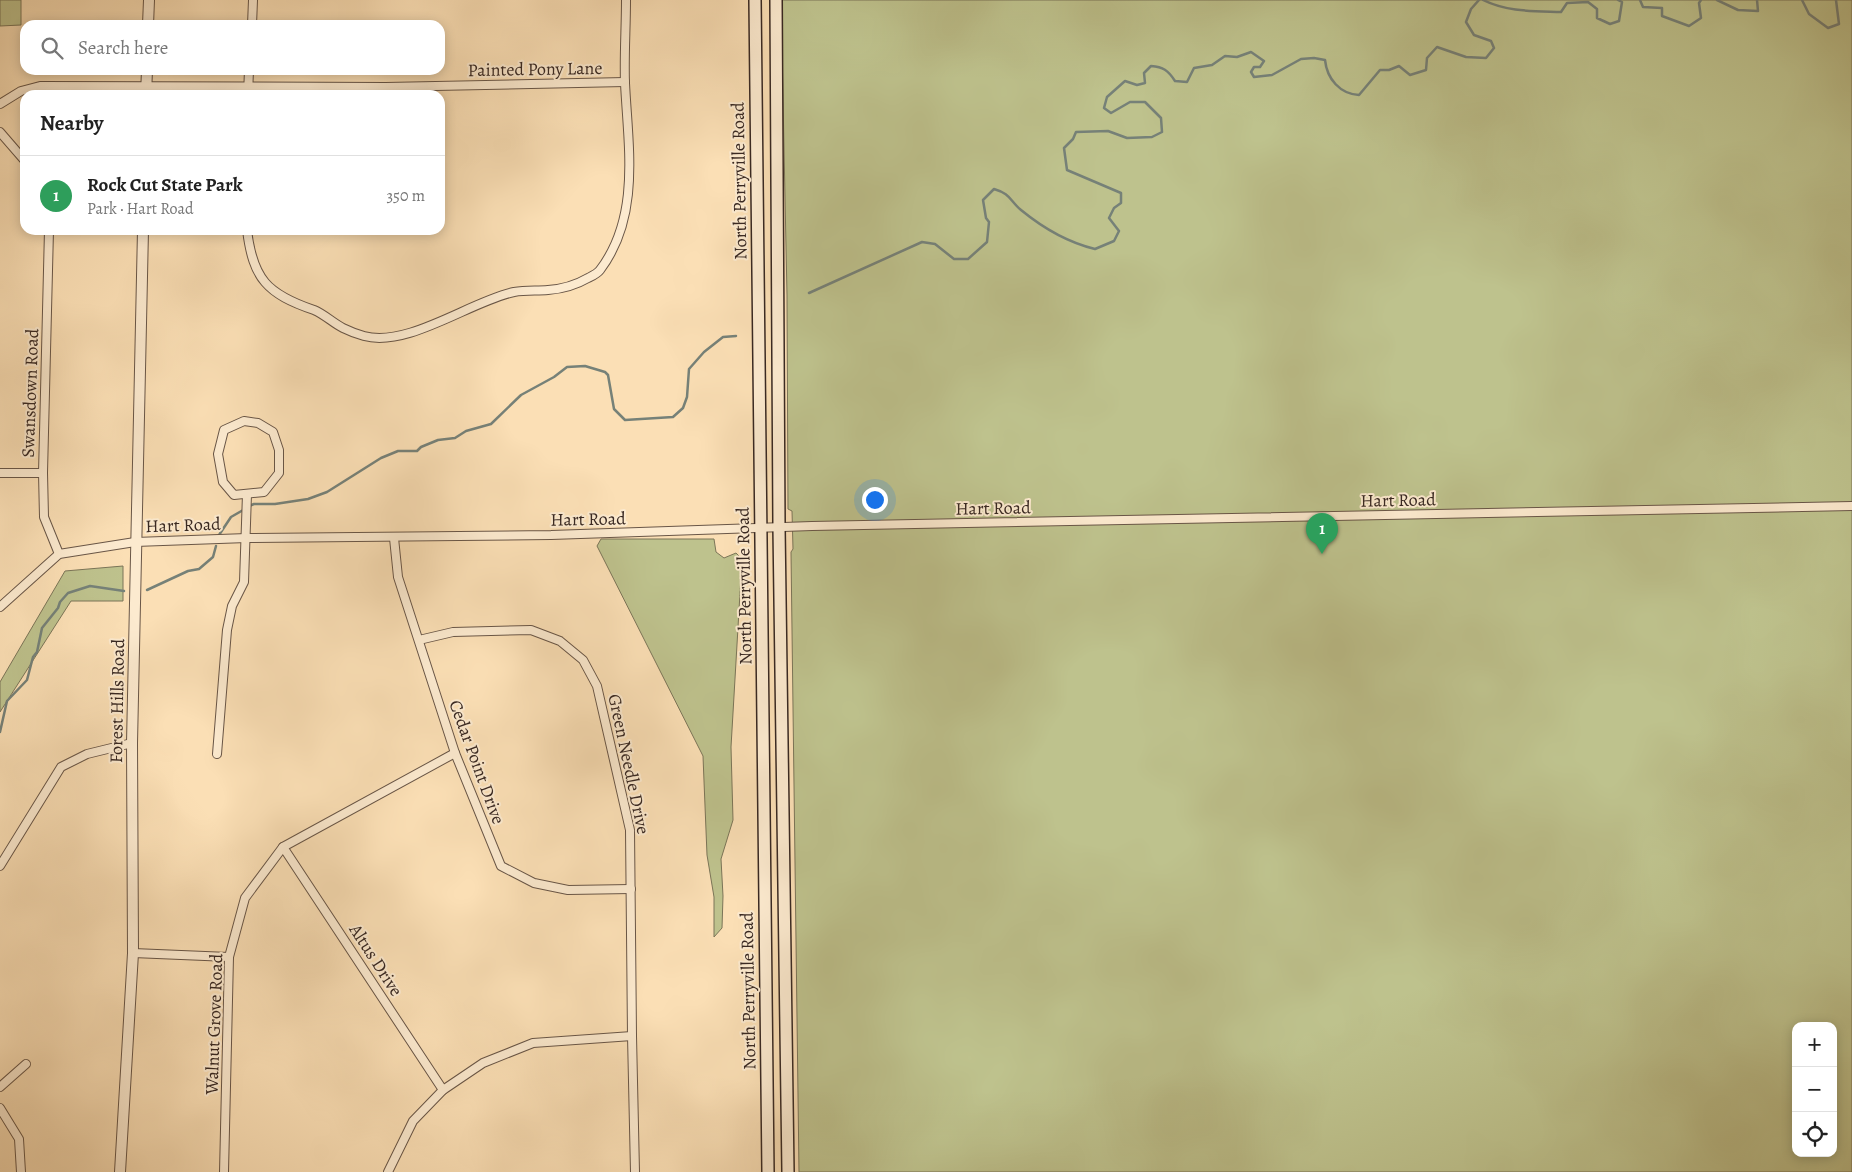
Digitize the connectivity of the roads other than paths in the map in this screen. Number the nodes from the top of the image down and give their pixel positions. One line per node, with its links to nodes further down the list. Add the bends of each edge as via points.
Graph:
1 (149, 0): 6 (street)
2 (253, 0): 7 (street)
3 (626, 0): 10 (street)
4 (755, 0): 30 (main road, North Perryville Road)
5 (776, 0): 29 (main road, North Perryville Road)
6 (148, 20)
7 (252, 20)
8 (147, 75): 14 (street)
9 (249, 75): 15 (street)
10 (625, 82): 11 (street, Painted Pony Lane); 24 (street, via 629,188 624,222 615,246 599,272 576,284 550,290 514,292 424,329 381,338 365,336 344,329 272,290 259,275 250,255)
11 (386, 86): 16 (street, Painted Pony Lane); 17 (street)
12 (25, 90): 13 (street, Painted Pony Lane, via 40,86)
13 (126, 90)
14 (147, 90)
15 (248, 90)
16 (276, 90)
17 (386, 90)
18 (20, 92): 19 (street, Painted Pony Lane)
19 (0, 104)
20 (0, 132): 21 (street)
21 (20, 156)
22 (49, 235): 26 (street, Swansdown Road)
23 (143, 235): 33 (street, Forest Hills Road)
24 (248, 235)
25 (0, 473): 26 (street)
26 (43, 473): 34 (street, Swansdown Road, via 44,517)
27 (247, 494): 27 (street, via 234,494 223,482 218,454 224,430 244,421 258,423 273,432 279,450 279,473 264,492); 31 (street)
28 (1852, 506): 29 (street, Hart Road)
29 (779, 527): 30 (street, Hart Road); 56 (main road, North Perryville Road)
30 (761, 528): 32 (street, Hart Road); 55 (main road, North Perryville Road)
31 (247, 538): 32 (street, Hart Road); 33 (street, Hart Road); 38 (street, via 244,582 232,606 227,630)
32 (394, 538): 36 (street, Cedar Point Drive, via 398,577)
33 (135, 542): 34 (street, Hart Road); 37 (street, Forest Hills Road)
34 (59, 554): 35 (street)
35 (0, 607)
36 (419, 640): 39 (street, Cedar Point Drive); 42 (street, Green Needle Drive, via 453,632 531,630 560,641 584,660 597,686 630,830)
37 (132, 744): 41 (street, via 87,754 61,767); 43 (street, Forest Hills Road)
38 (217, 754)
39 (455, 754): 40 (street, Walnut Grove Road); 42 (street, Cedar Point Drive, via 501,866 534,883 568,890)
40 (283, 847): 44 (street, Walnut Grove Road, via 245,898); 48 (street, Altus Drive)
41 (0, 866)
42 (631, 889): 45 (street, Green Needle Drive)
43 (133, 953): 44 (street); 51 (street, Forest Hills Road)
44 (229, 957): 52 (street, Walnut Grove Road)
45 (632, 1036): 48 (street, via 533,1043 483,1063); 54 (street, Green Needle Drive)
46 (26, 1064): 47 (street)
47 (0, 1087)
48 (443, 1090): 53 (street, via 413,1121)
49 (0, 1108): 50 (street, via 19,1139)
50 (21, 1172)
51 (120, 1172)
52 (224, 1172)
53 (388, 1172)
54 (635, 1172)
55 (768, 1172)
56 (788, 1172)

